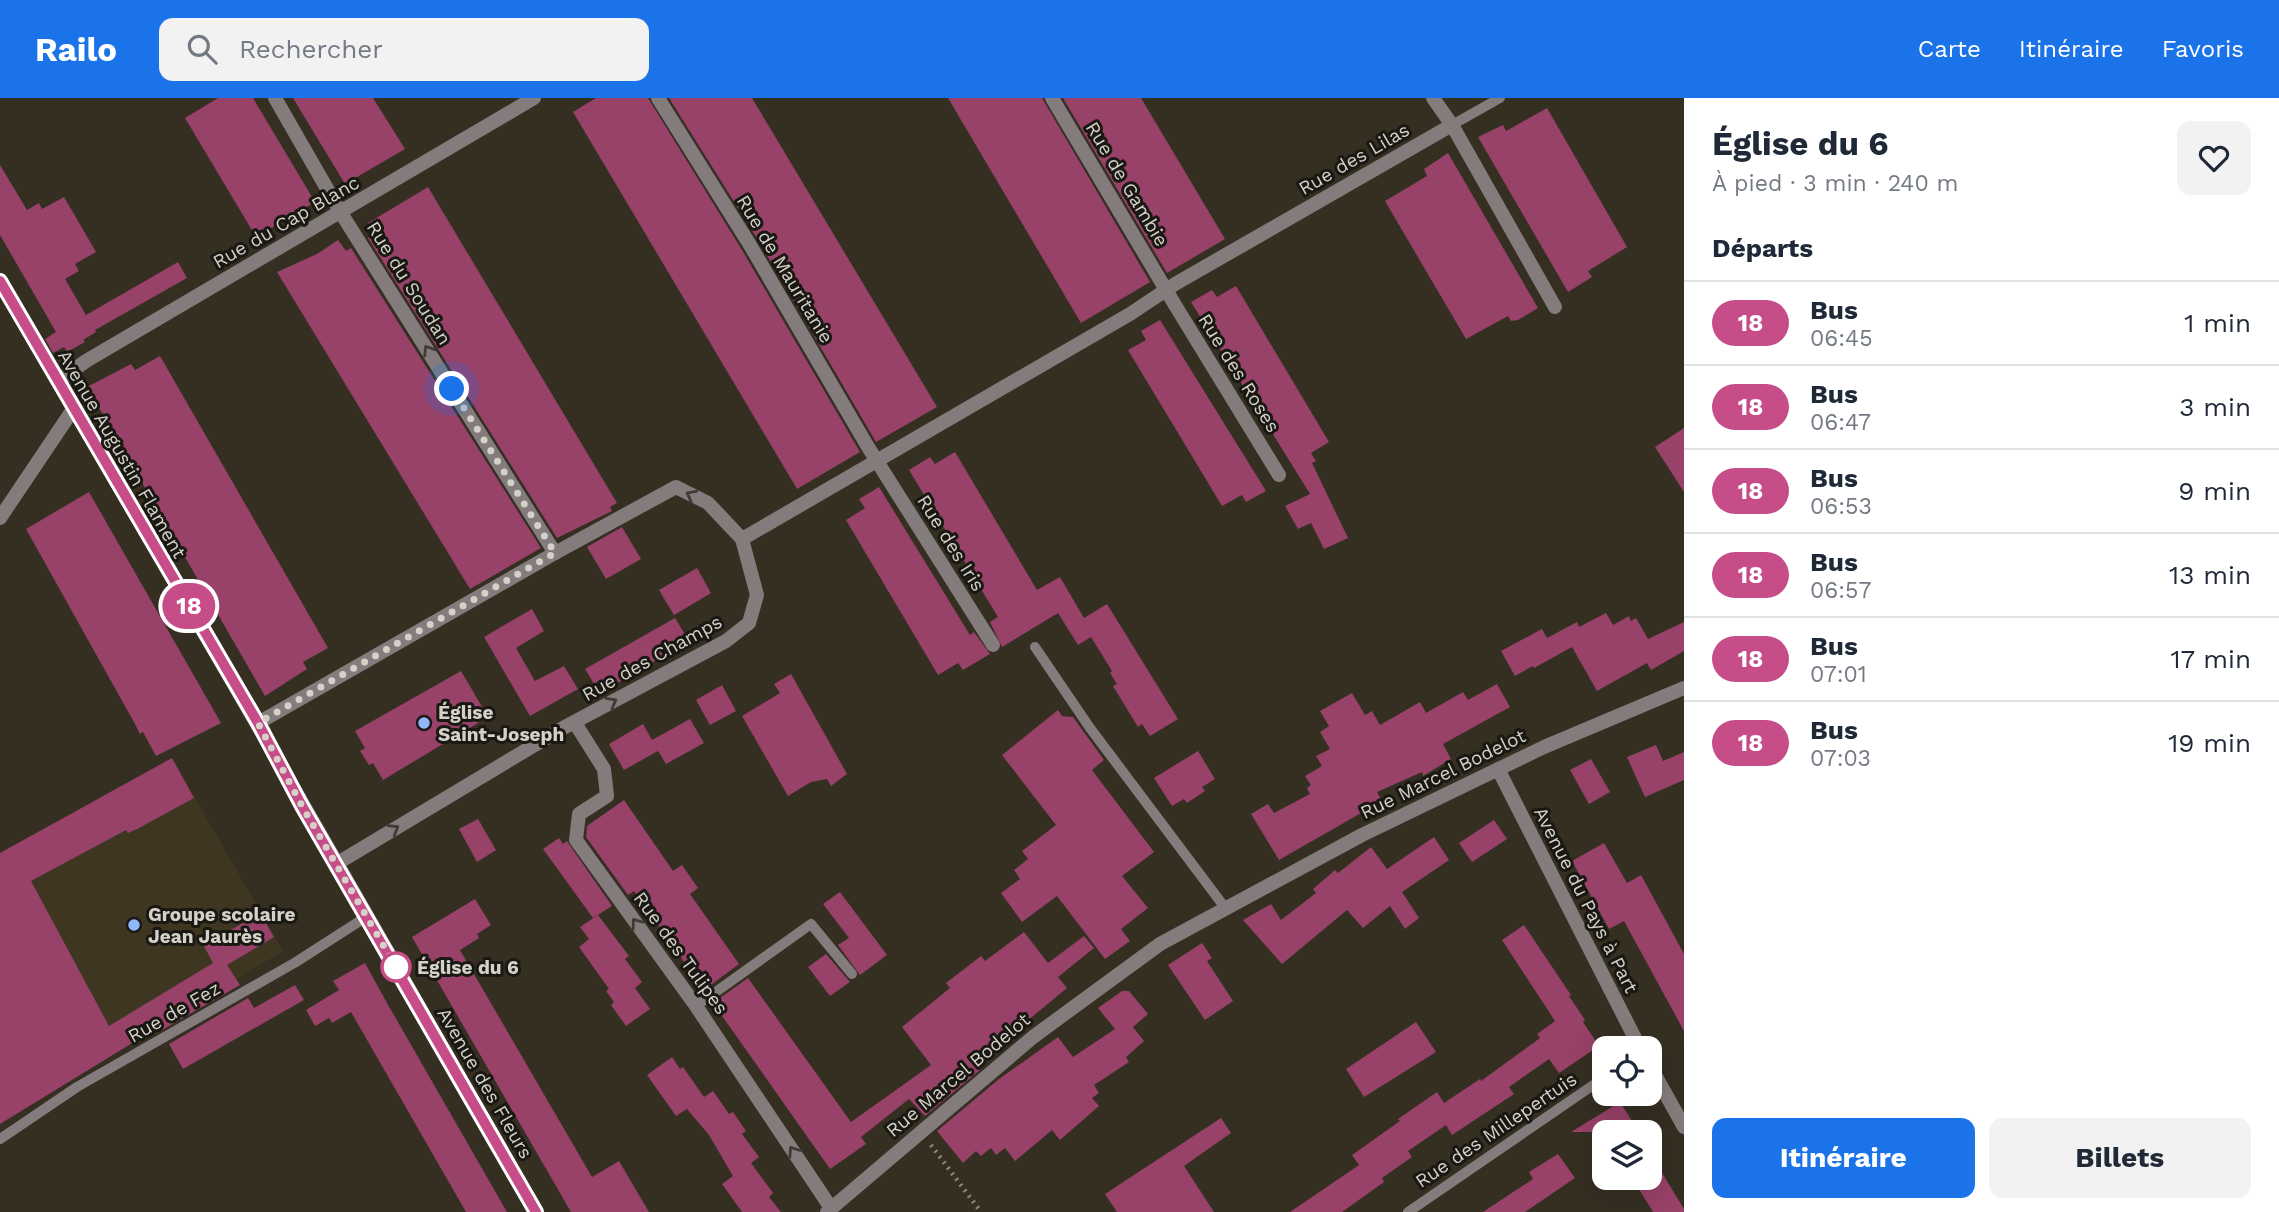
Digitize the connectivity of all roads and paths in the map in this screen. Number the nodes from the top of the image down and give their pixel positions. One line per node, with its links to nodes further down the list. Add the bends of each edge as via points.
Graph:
1 (275, 98): 8 (street, Rue du Soudan)
2 (534, 98): 8 (street, Rue du Cap Blanc)
3 (658, 98): 14 (street, Rue de Mauritanie)
4 (1052, 98): 10 (street, Rue de Gambie)
5 (1433, 98): 7 (street)
6 (1500, 98): 7 (lane)
7 (1452, 125): 10 (street, Rue des Lilas); 11 (street)
8 (341, 212): 12 (street, Rue du Cap Blanc); 18 (street, Rue du Soudan, one-way to 8)
9 (0, 281): 12 (street, Avenue Augustin Flament)
10 (1167, 291): 14 (street, Rue des Lilas); 15 (street, Rue des Roses)
11 (1556, 307)
12 (58, 381): 13 (street, Avenue Augustin Flament)
13 (74, 408): 16 (street); 22 (street, Avenue Augustin Flament)
14 (877, 462): 17 (street, Rue des Lilas); 19 (street, Rue des Iris)
15 (1279, 475)
16 (0, 518)
17 (742, 539): 18 (street, Rue des Champs, one-way to 18, via 708,503 676,487); 23 (street, Rue des Champs, one-way to 17, via 726,641 749,623 757,595)
18 (555, 553): 22 (street, Rue des Champs)
19 (993, 645)
20 (1035, 648): 26 (lane)
21 (1684, 688): 24 (street, Rue Marcel Bodelot)
22 (258, 723): 25 (street, Avenue Augustin Flament)
23 (575, 723): 25 (street, Rue des Champs, one-way to 23); 29 (street, Rue des Tulipes, one-way to 23, via 576,840 579,814 607,796 604,769)
24 (1498, 769): 26 (street, Rue Marcel Bodelot, via 1362,835); 30 (street, Avenue du Pays à Part)
25 (336, 864): 27 (street, Avenue des Fleurs)
26 (1226, 909): 34 (street, Rue Marcel Bodelot, via 1129,966)
27 (366, 917): 35 (lane, Rue de Fez, via 77,1087); 37 (street, Avenue des Fleurs)
28 (852, 974): 29 (lane, via 811,924)
29 (696, 1006): 36 (street, Rue des Tulipes, one-way to 29)
30 (1634, 1036)
31 (1592, 1086): 39 (lane, Rue des Millepertuis)
32 (1662, 1088): 33 (street)
33 (1684, 1127)
34 (919, 1131): 36 (street, Rue Marcel Bodelot); 38 (path)
35 (0, 1139)
36 (829, 1210)
37 (536, 1212)
38 (981, 1212)
39 (1408, 1212)

